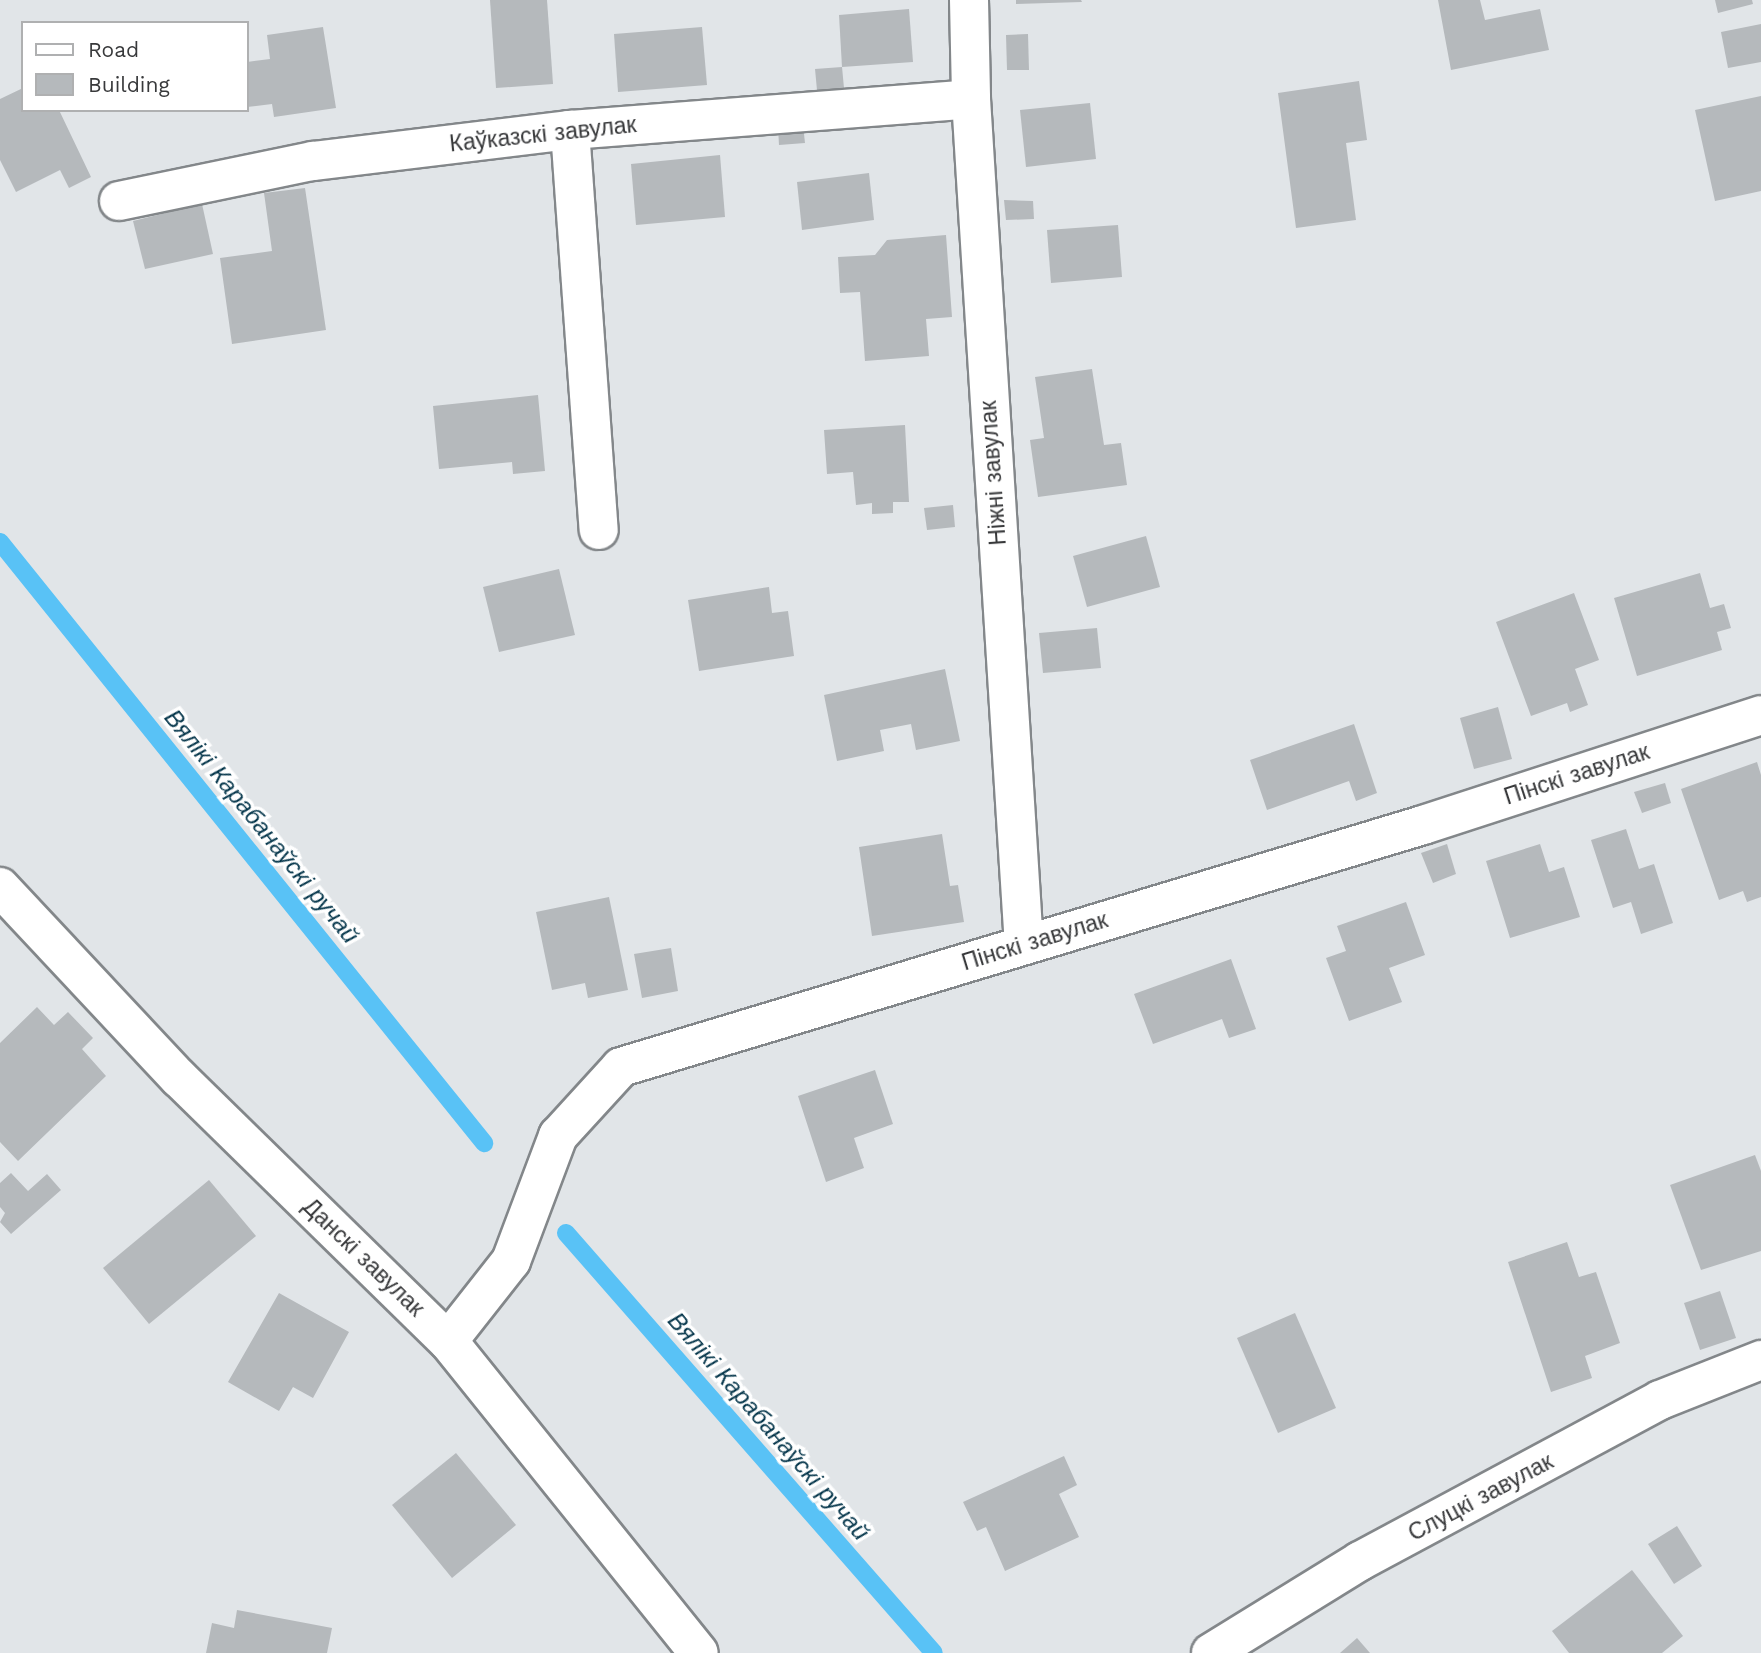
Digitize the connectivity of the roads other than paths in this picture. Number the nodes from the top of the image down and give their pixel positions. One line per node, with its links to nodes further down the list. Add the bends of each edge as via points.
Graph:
1 (970, 0): 2 (street, Ніжні завулак)
2 (971, 99): 3 (street, Каўказскі завулак); 8 (street, Ніжні завулак)
3 (569, 130): 4 (street, Каўказскі завулак, via 313,161); 5 (street)
4 (119, 201)
5 (599, 530)
6 (1761, 715): 8 (street, Пінскі завулак, via 1423,825)
7 (0, 887): 9 (street, Данскі завулак, via 179,1078)
8 (1024, 945): 9 (street, Пінскі завулак, via 621,1067 558,1136 510,1261)
9 (448, 1341): 11 (street, Данскі завулак)
10 (1761, 1360): 12 (street, Слуцкі завулак, via 1660,1400 1360,1561)
11 (699, 1653)
12 (1211, 1653)

